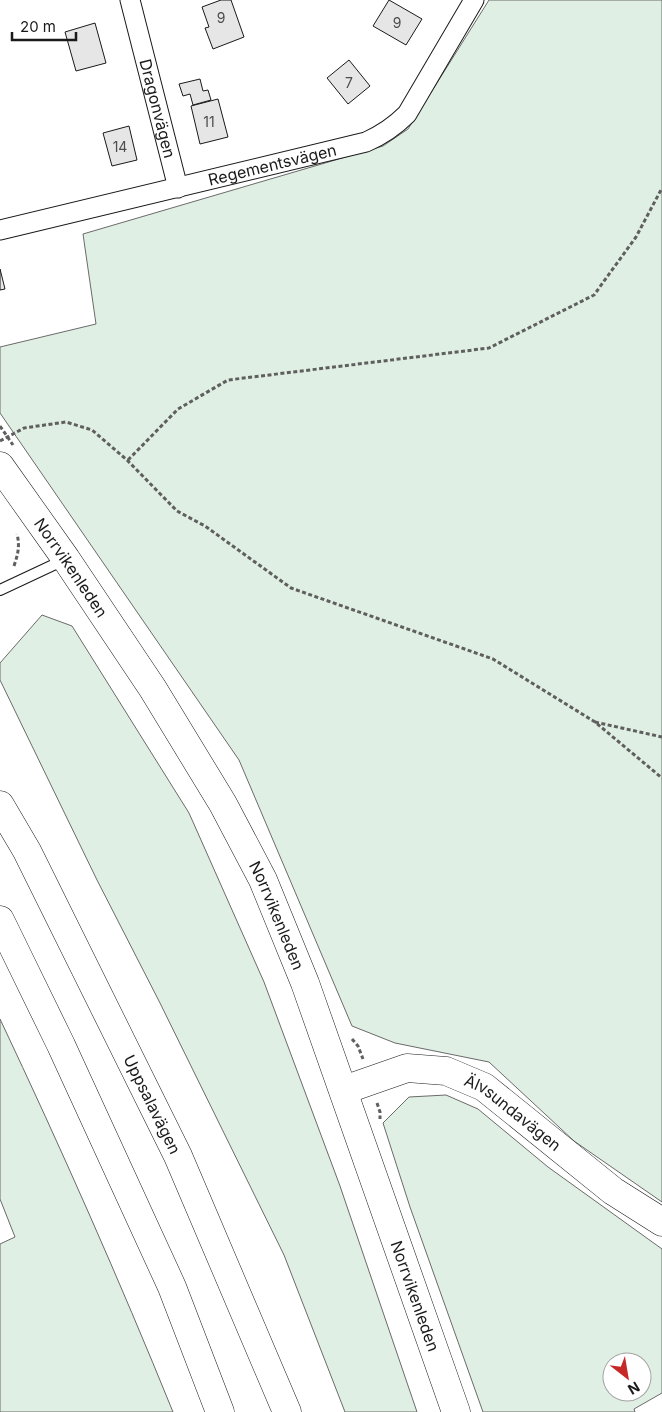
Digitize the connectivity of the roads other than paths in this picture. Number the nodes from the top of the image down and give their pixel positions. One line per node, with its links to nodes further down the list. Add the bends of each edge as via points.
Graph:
1 (130, 0): 3 (street, Dragonvägen)
2 (474, 0): 3 (street, Regementsvägen, via 418,98 393,128 366,142)
3 (178, 188): 4 (street, Regementsvägen)
4 (0, 230)
5 (0, 466): 6 (main road, Norrvikenleden)
6 (66, 559): 7 (lane); 10 (main road, Norrvikenleden, via 158,697 223,804 263,880)
7 (0, 590)
8 (0, 805): 13 (main road, Uppsalavägen, via 178,1156)
9 (0, 920): 12 (main road, via 172,1286)
10 (344, 1090): 11 (main road, Älvsundavägen, via 407,1068 446,1071 484,1087 613,1191); 14 (main road, Norrvikenleden)
11 (662, 1222)
12 (220, 1412)
13 (287, 1412)
14 (456, 1412)

